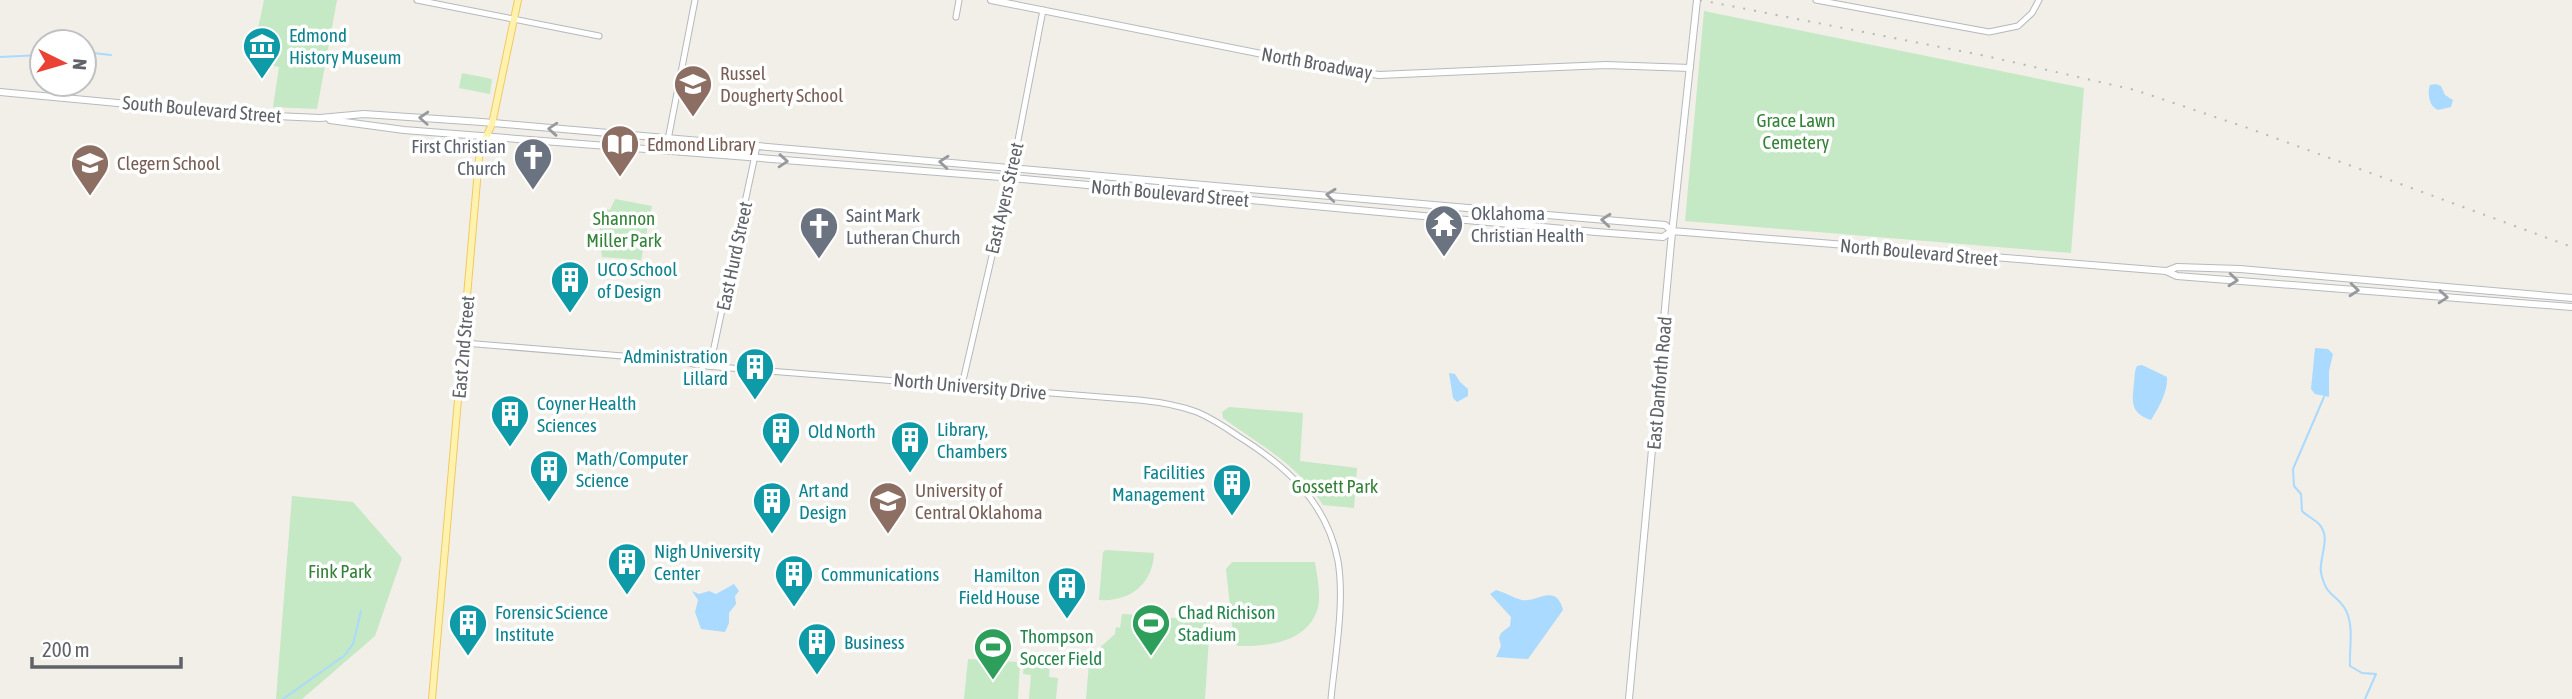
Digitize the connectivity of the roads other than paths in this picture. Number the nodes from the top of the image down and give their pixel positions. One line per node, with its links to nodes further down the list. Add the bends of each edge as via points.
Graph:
1 (417, 0): 11 (street)
2 (518, 0): 11 (main road, East 2nd Street)
3 (695, 0): 19 (street)
4 (959, 0): 10 (street)
5 (991, 0): 9 (main road, North Broadway)
6 (1697, 0): 13 (main road, East Danforth Road)
7 (1816, 0): 8 (street, via 1989,32 2018,26)
8 (2039, 0)
9 (1044, 10): 13 (main road, North Broadway, via 1379,75 1606,65); 24 (street, East Ayers Street)
10 (956, 17)
11 (514, 19): 12 (street); 16 (main road, East 2nd Street)
12 (599, 36)
13 (1690, 68): 30 (main road, East Danforth Road)
14 (0, 92): 15 (main road, South Boulevard Street)
15 (320, 118): 16 (main road, South Boulevard Street, one-way to 15, via 364,114); 18 (main road, South Boulevard Street)
16 (492, 124): 17 (main road, South Boulevard Street, one-way to 16); 18 (main road, East 2nd Street)
17 (580, 131): 19 (main road, South Boulevard Street); 20 (street)
18 (486, 136): 20 (main road, South Boulevard Street); 36 (main road, East 2nd Street, via 478,171)
19 (668, 138): 21 (main road, North Boulevard Street); 22 (street)
20 (577, 143): 22 (main road, South Boulevard Street)
21 (757, 146): 23 (street, East Hurd Street); 24 (main road, North Boulevard Street, one-way to 21)
22 (666, 150): 23 (main road, North Boulevard Street)
23 (754, 158): 25 (main road, North Boulevard Street, one-way to 25); 37 (street, East Hurd Street)
24 (1012, 168): 25 (street, East Ayers Street); 26 (main road, North Boulevard Street, one-way to 24)
25 (1010, 179): 28 (main road, North Boulevard Street); 38 (street, East Ayers Street)
26 (1373, 200): 27 (main road, North Boulevard Street); 28 (main road)
27 (1507, 211): 29 (main road); 30 (main road, North Boulevard Street, one-way to 27, via 1665,225)
28 (1379, 212): 29 (main road, North Boulevard Street)
29 (1514, 224): 30 (main road, North Boulevard Street, via 1663,237)
30 (1672, 231): 31 (main road, North Boulevard Street); 41 (main road, East Danforth Road)
31 (2166, 271): 32 (main road, North Boulevard Street, via 2177,267 2240,269); 33 (main road, North Boulevard Street, one-way to 33, via 2177,276)
32 (2372, 280): 33 (main road); 34 (main road, North Boulevard Street)
33 (2375, 292): 35 (main road, North Boulevard Street, one-way to 35)
34 (2572, 298)
35 (2572, 307)
36 (464, 343): 37 (street, North University Drive); 39 (main road, East 2nd Street)
37 (710, 366): 38 (street, North University Drive)
38 (962, 385): 40 (street, North University Drive, via 1177,405 1214,421 1294,476 1322,515 1338,560)
39 (432, 699)
40 (1331, 699)
41 (1629, 699)

